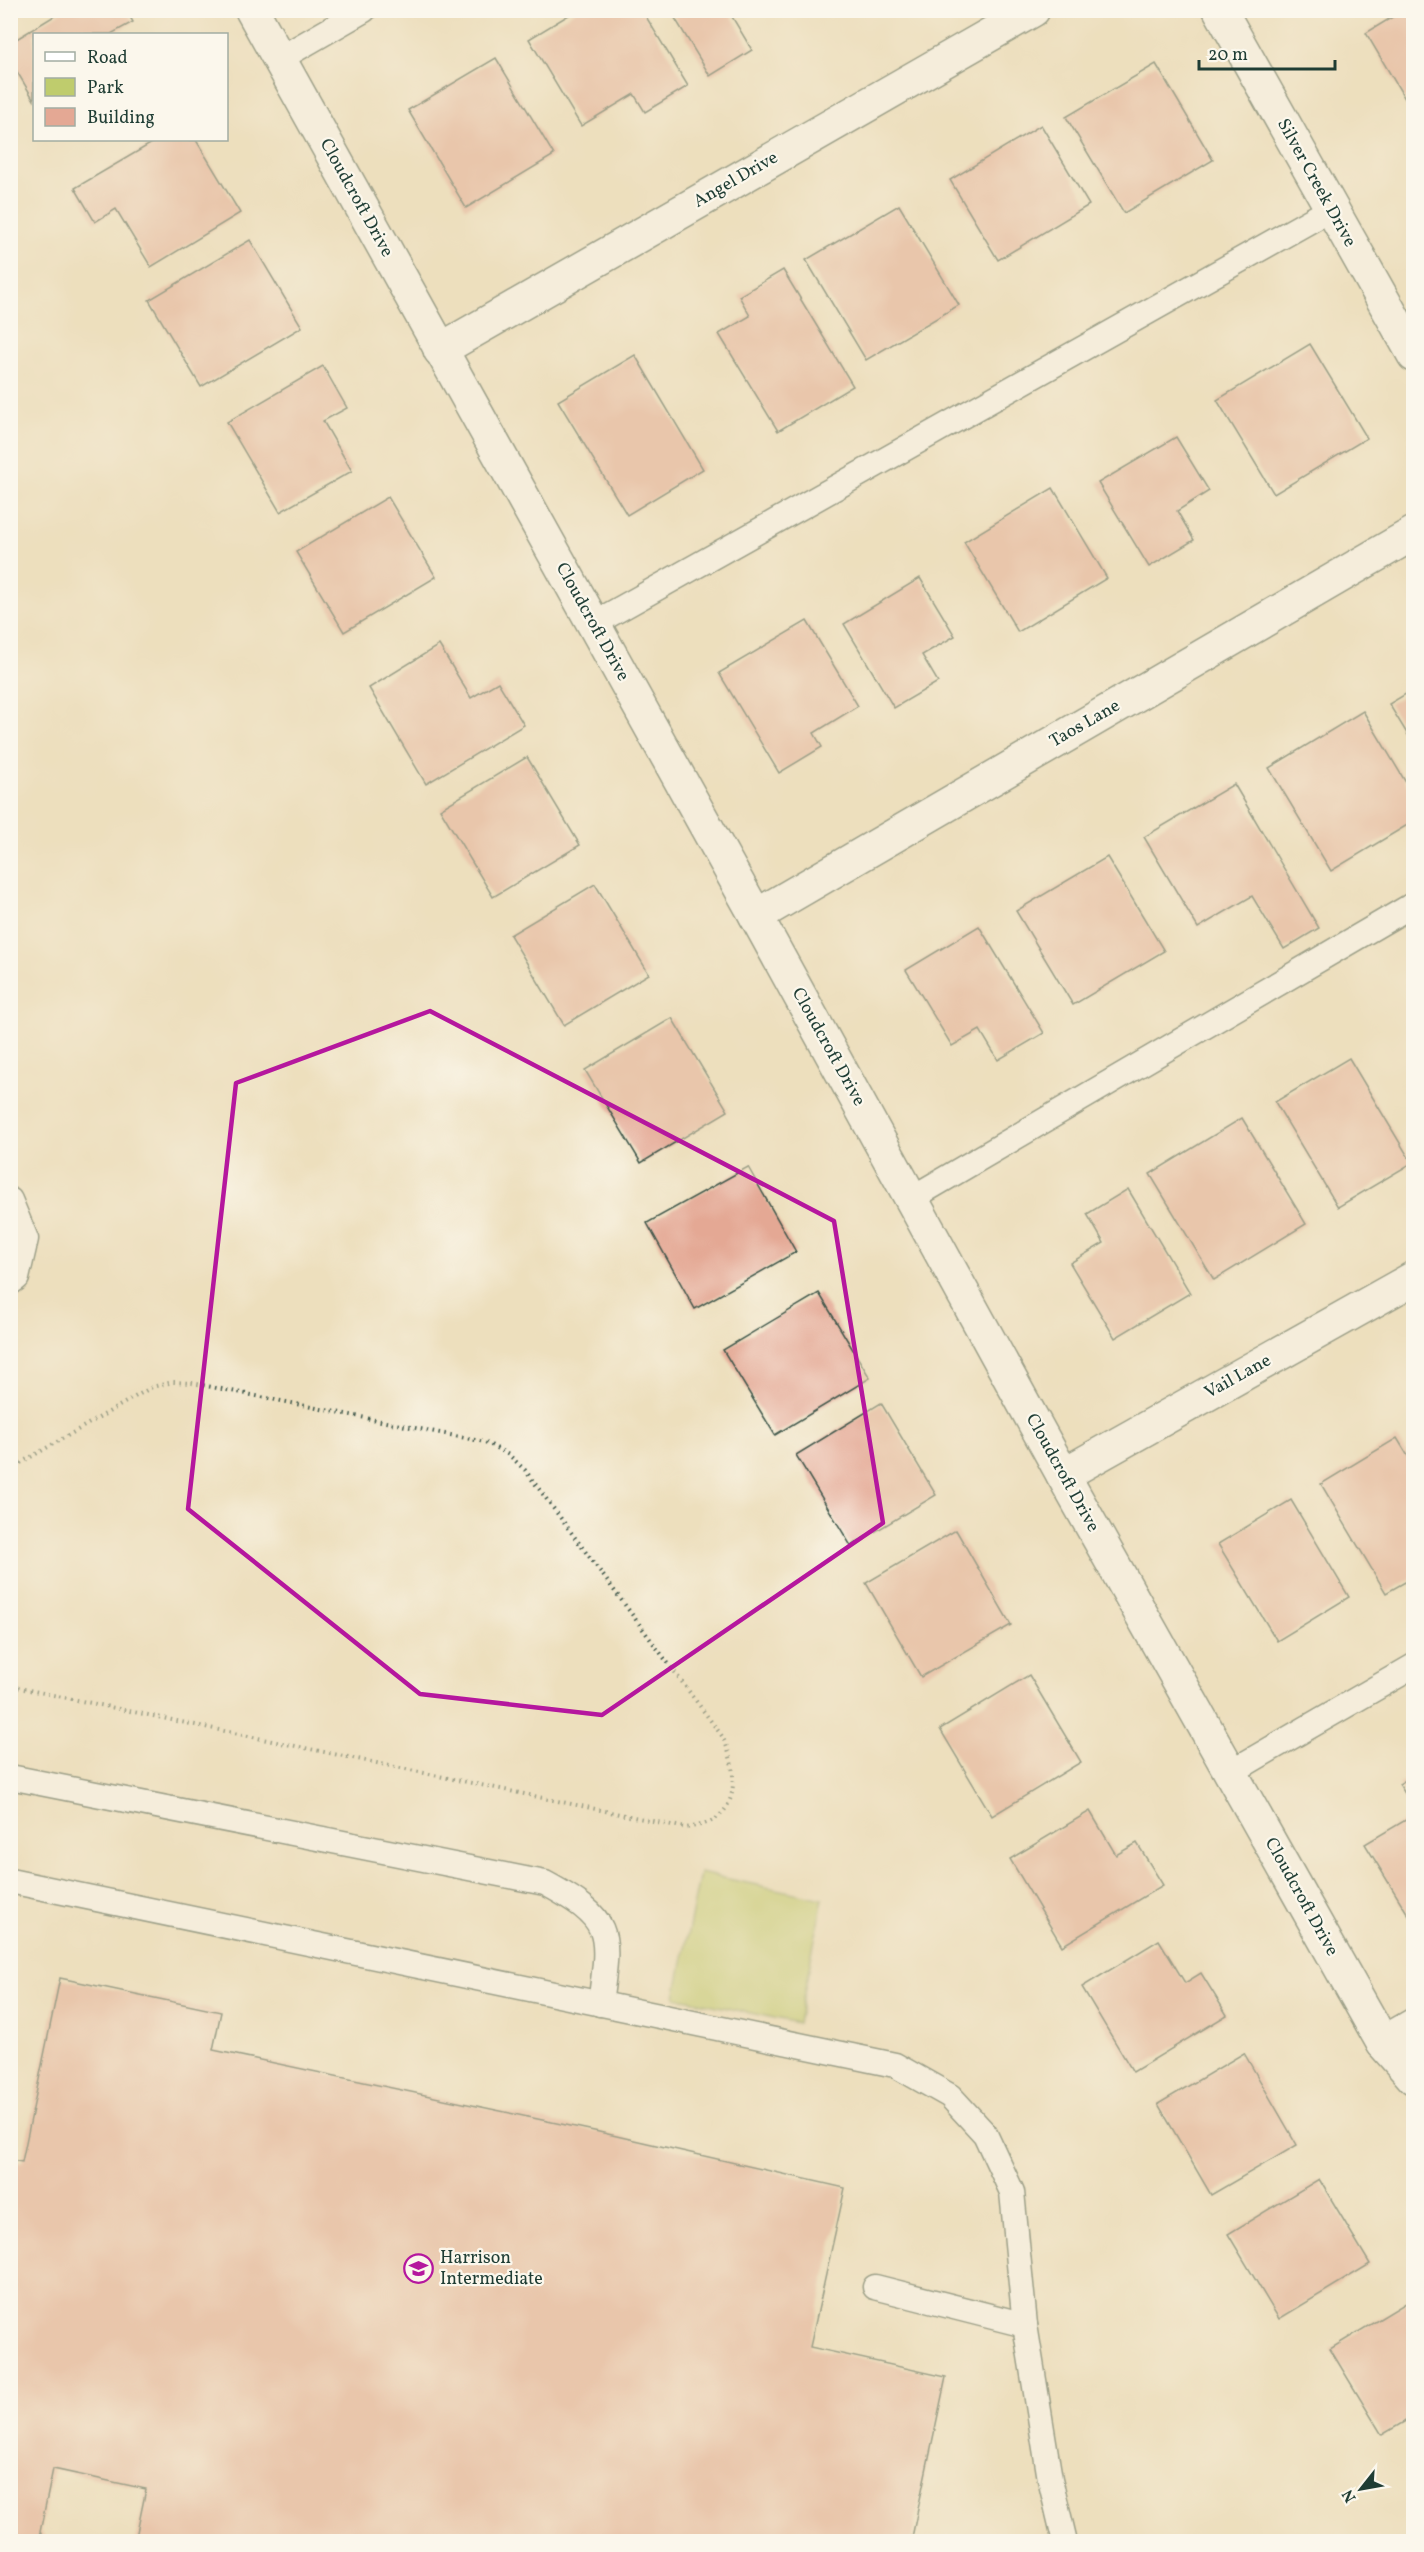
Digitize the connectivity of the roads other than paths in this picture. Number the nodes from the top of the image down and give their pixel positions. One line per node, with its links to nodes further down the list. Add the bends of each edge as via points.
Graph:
1 (252, 10): 5 (street, Cloudcroft Drive)
2 (364, 10): 5 (lane)
3 (1033, 10): 7 (street, Angel Drive)
4 (1220, 10): 6 (street, Silver Creek Drive)
5 (279, 59): 7 (street, Cloudcroft Drive)
6 (1331, 209): 8 (street, Silver Creek Drive); 10 (lane)
7 (440, 350): 10 (street, Cloudcroft Drive)
8 (1413, 355)
9 (1413, 533): 12 (street, Taos Lane)
10 (593, 624): 12 (street, Cloudcroft Drive)
11 (1413, 904): 13 (lane)
12 (756, 916): 13 (street, Cloudcroft Drive)
13 (912, 1198): 17 (street, Cloudcroft Drive)
14 (10, 1200): 16 (lane, via 26,1239 17,1278)
15 (1413, 1278): 17 (street, Vail Lane)
16 (10, 1283)
17 (1063, 1475): 19 (street, Cloudcroft Drive)
18 (1413, 1666): 19 (lane)
19 (1231, 1772): 24 (street, Cloudcroft Drive)
20 (10, 1777): 22 (lane, via 545,1883 578,1901 602,1925 607,1953)
21 (10, 1881): 22 (lane)
22 (600, 2004): 27 (lane, via 895,2065 950,2096 985,2134 1012,2192)
23 (1413, 2025): 24 (street)
24 (1383, 2043): 25 (street, Cloudcroft Drive)
25 (1413, 2078)
26 (875, 2287): 27 (lane)
27 (1025, 2325): 28 (lane, via 1050,2479)
28 (1065, 2541)

